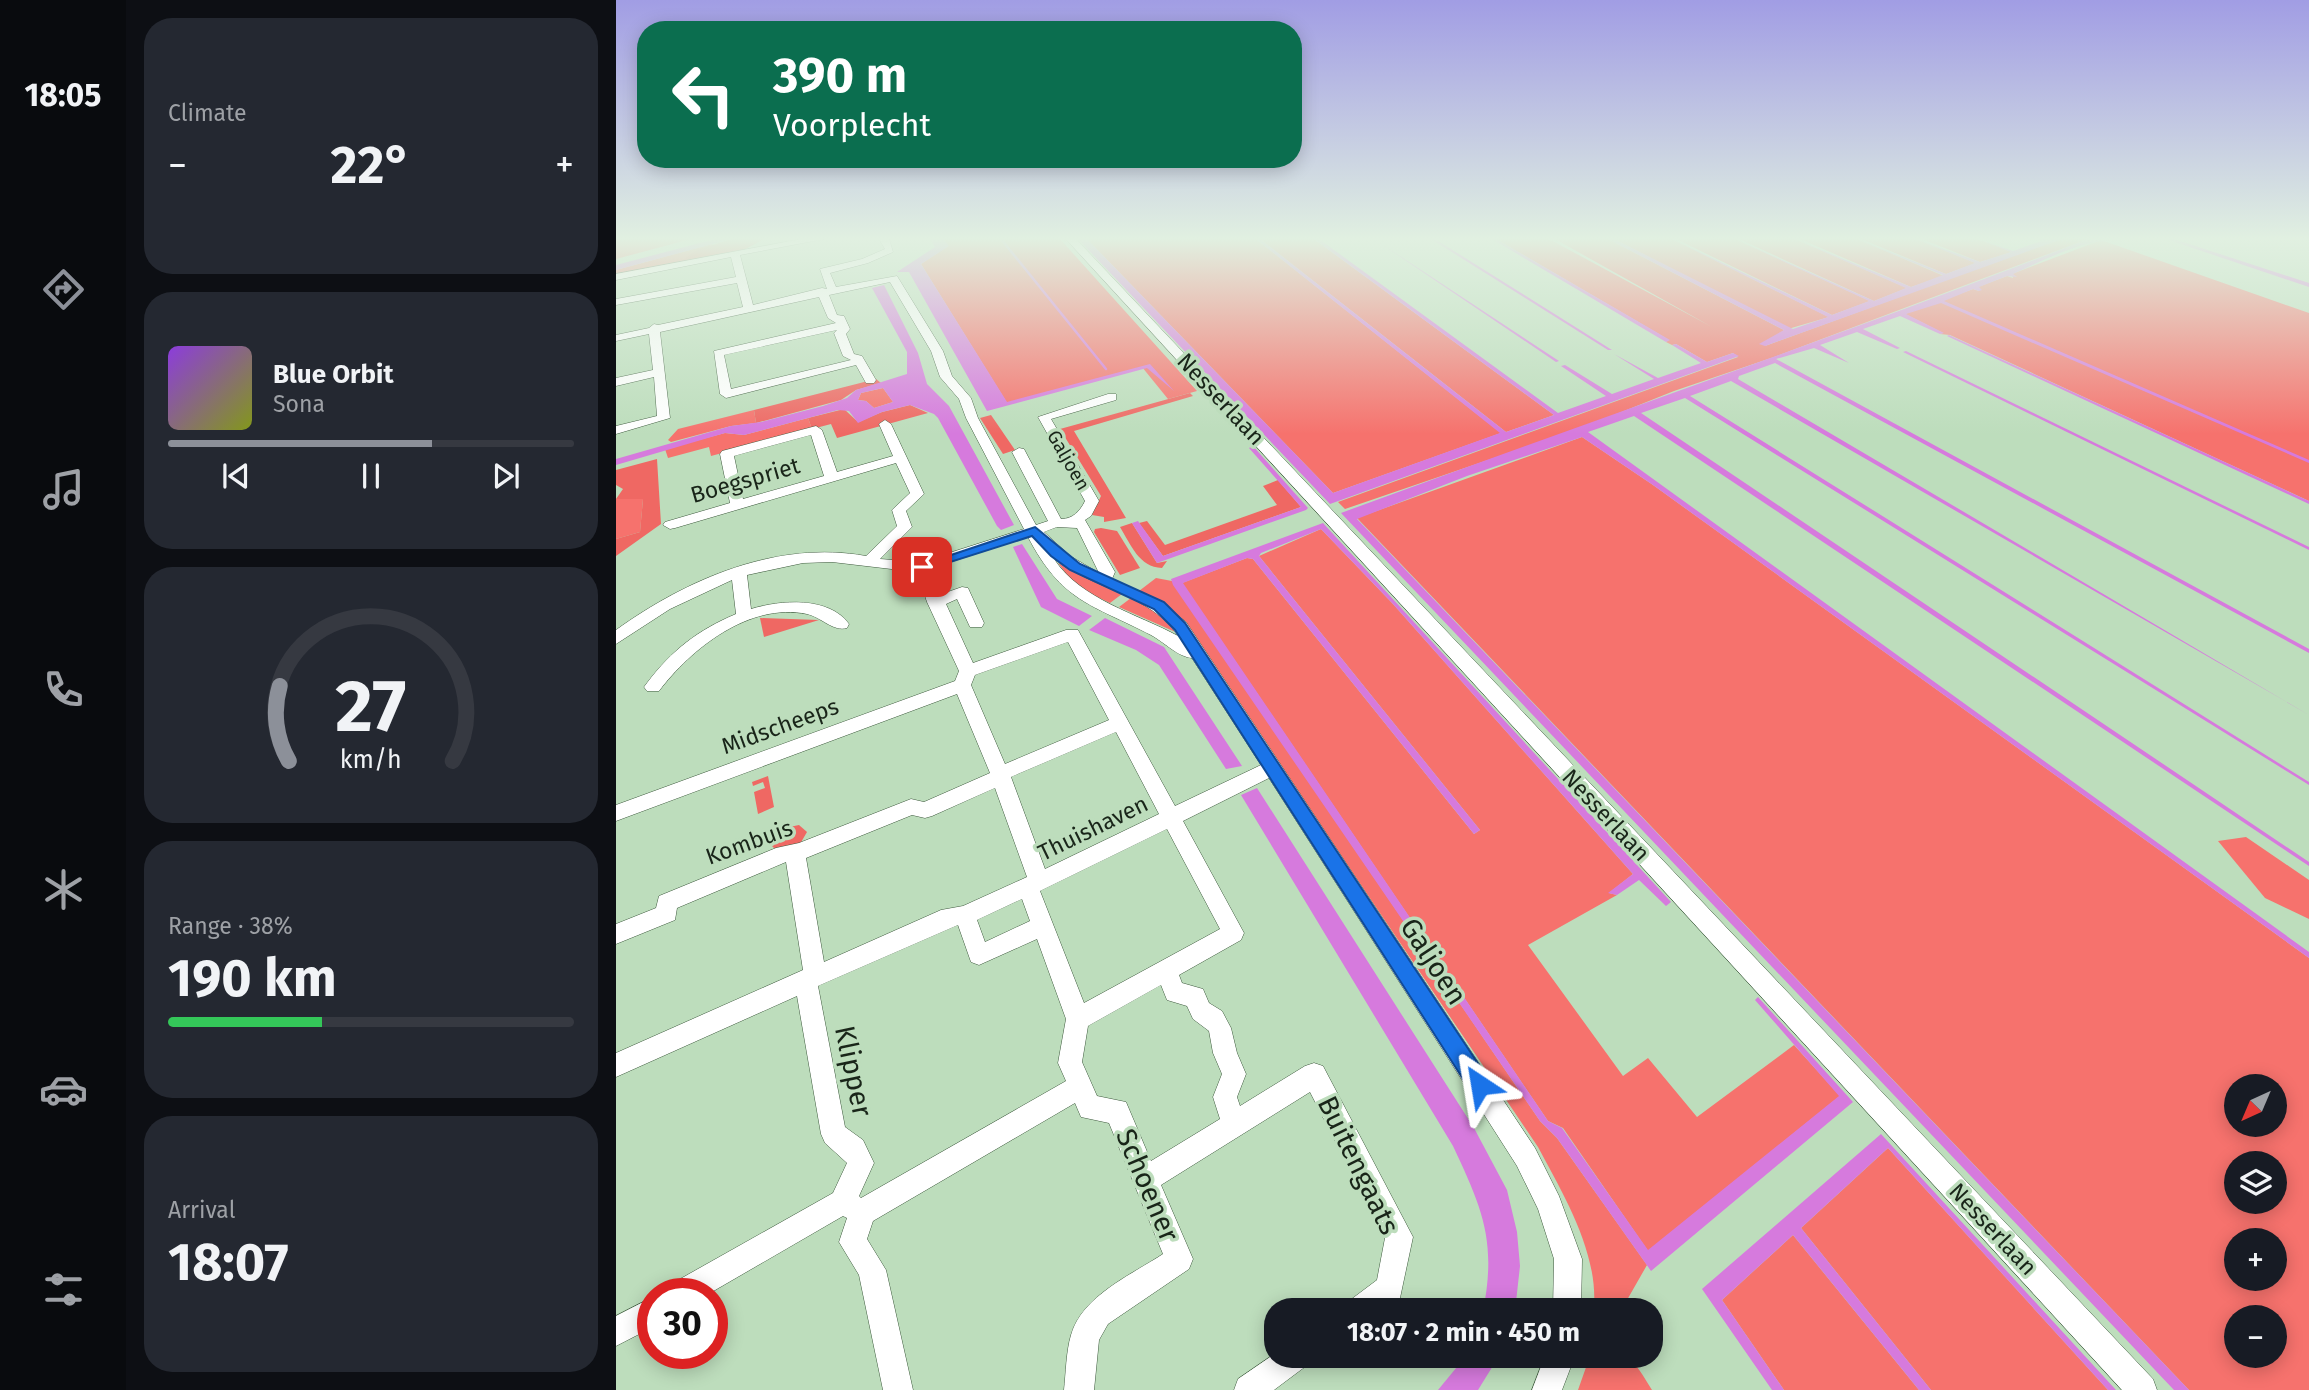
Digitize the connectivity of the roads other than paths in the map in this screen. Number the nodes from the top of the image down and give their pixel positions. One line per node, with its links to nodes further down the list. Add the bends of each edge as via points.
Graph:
1 (747, 304): 6 (street)
2 (763, 304): 6 (street)
3 (830, 304): 7 (street, via 833,318 840,318)
4 (908, 304): 24 (street, Galjoen, via 925,334 937,380 972,418)
5 (1131, 304): 66 (street, Nesserlaan)
6 (748, 307): 8 (street)
7 (843, 325): 10 (street, via 840,332 849,356); 10 (street, via 718,353 726,394)
8 (654, 327): 9 (street); 11 (street)
9 (616, 338)
10 (860, 361): 12 (street)
11 (659, 372): 13 (street); 16 (street, via 664,418)
12 (870, 380)
13 (616, 382)
14 (1112, 397): 21 (street, Galjoen, via 1044,417 1093,501 1086,513)
15 (885, 424): 18 (street)
16 (616, 430)
17 (1019, 452): 22 (street, Galjoen)
18 (900, 458): 19 (street, Boegspriet); 25 (street, via 917,494 899,510 905,527)
19 (832, 478): 20 (street, Boegspriet); 20 (street, Boegspriet, via 816,430 727,454)
20 (737, 505): 23 (street, Boegspriet)
21 (1072, 522): 22 (street, Galjoen); 28 (street, Galjoen, via 1082,524 1108,572)
22 (1056, 523): 24 (street, Galjoen)
23 (670, 526)
24 (1035, 531): 26 (street); 28 (street, Galjoen, via 1055,553); 34 (street, Galjoen, via 1063,582 1174,639)
25 (870, 561): 26 (street, via 900,569); 27 (street, via 807,556)
26 (922, 567): 29 (street)
27 (739, 572): 30 (street); 33 (street, via 682,595)
28 (1104, 581): 34 (street, Galjoen, via 1159,606 1180,626)
29 (936, 603): 32 (street, via 962,592); 35 (street)
30 (744, 617): 31 (street, via 811,608); 36 (street, via 684,650)
31 (841, 624)
32 (976, 624)
33 (616, 638)
34 (1202, 662): 38 (street, Galjoen)
35 (965, 678): 37 (street, Thuishaven, via 1072,635); 39 (street); 40 (street, Midscheeps)
36 (653, 687)
37 (1118, 724): 39 (street); 41 (street, Thuishaven)
38 (1262, 773): 41 (street, Thuishaven); 57 (street, Galjoen, via 1526,1157 1550,1205 1568,1259)
39 (1000, 775): 42 (street, Kombuis, via 925,810 911,807); 43 (street)
40 (616, 813)
41 (1168, 818): 43 (street, Thuishaven); 47 (street, via 1233,933)
42 (795, 853): 46 (street, Kombuis, via 666,903 667,913); 48 (street)
43 (1033, 884): 44 (street); 45 (street)
44 (965, 915): 45 (street, via 978,955); 48 (street, via 949,917)
45 (1041, 927): 49 (street)
46 (616, 934)
47 (1165, 969): 49 (street); 52 (street, via 1175,992 1195,997 1201,1011 1213,1016 1224,1035 1224,1052 1234,1074 1224,1097)
48 (810, 978): 50 (street); 54 (street, Klipper, via 834,1134 854,1149 861,1163)
49 (1079, 1019): 51 (street, Schoener, via 1070,1063)
50 (616, 1065)
51 (1081, 1086): 53 (street, Schoener, via 1090,1108 1117,1111); 54 (street)
52 (1234, 1125): 53 (street, Buitengaats); 56 (street, Buitengaats, via 1314,1075 1399,1237 1390,1288)
53 (1146, 1179): 63 (street, Schoener, via 1179,1259 1098,1314 1085,1336)
54 (852, 1207): 55 (street); 62 (street, Klipper, via 853,1242 872,1270)
55 (712, 1278)
56 (1377, 1298)
57 (1567, 1298)
58 (637, 1320): 59 (street)
59 (616, 1332)
60 (1279, 1368): 64 (street)
61 (1555, 1368): 65 (street)
62 (898, 1390)
63 (1079, 1390)
64 (1249, 1390)
65 (1547, 1390)
66 (2142, 1390)

